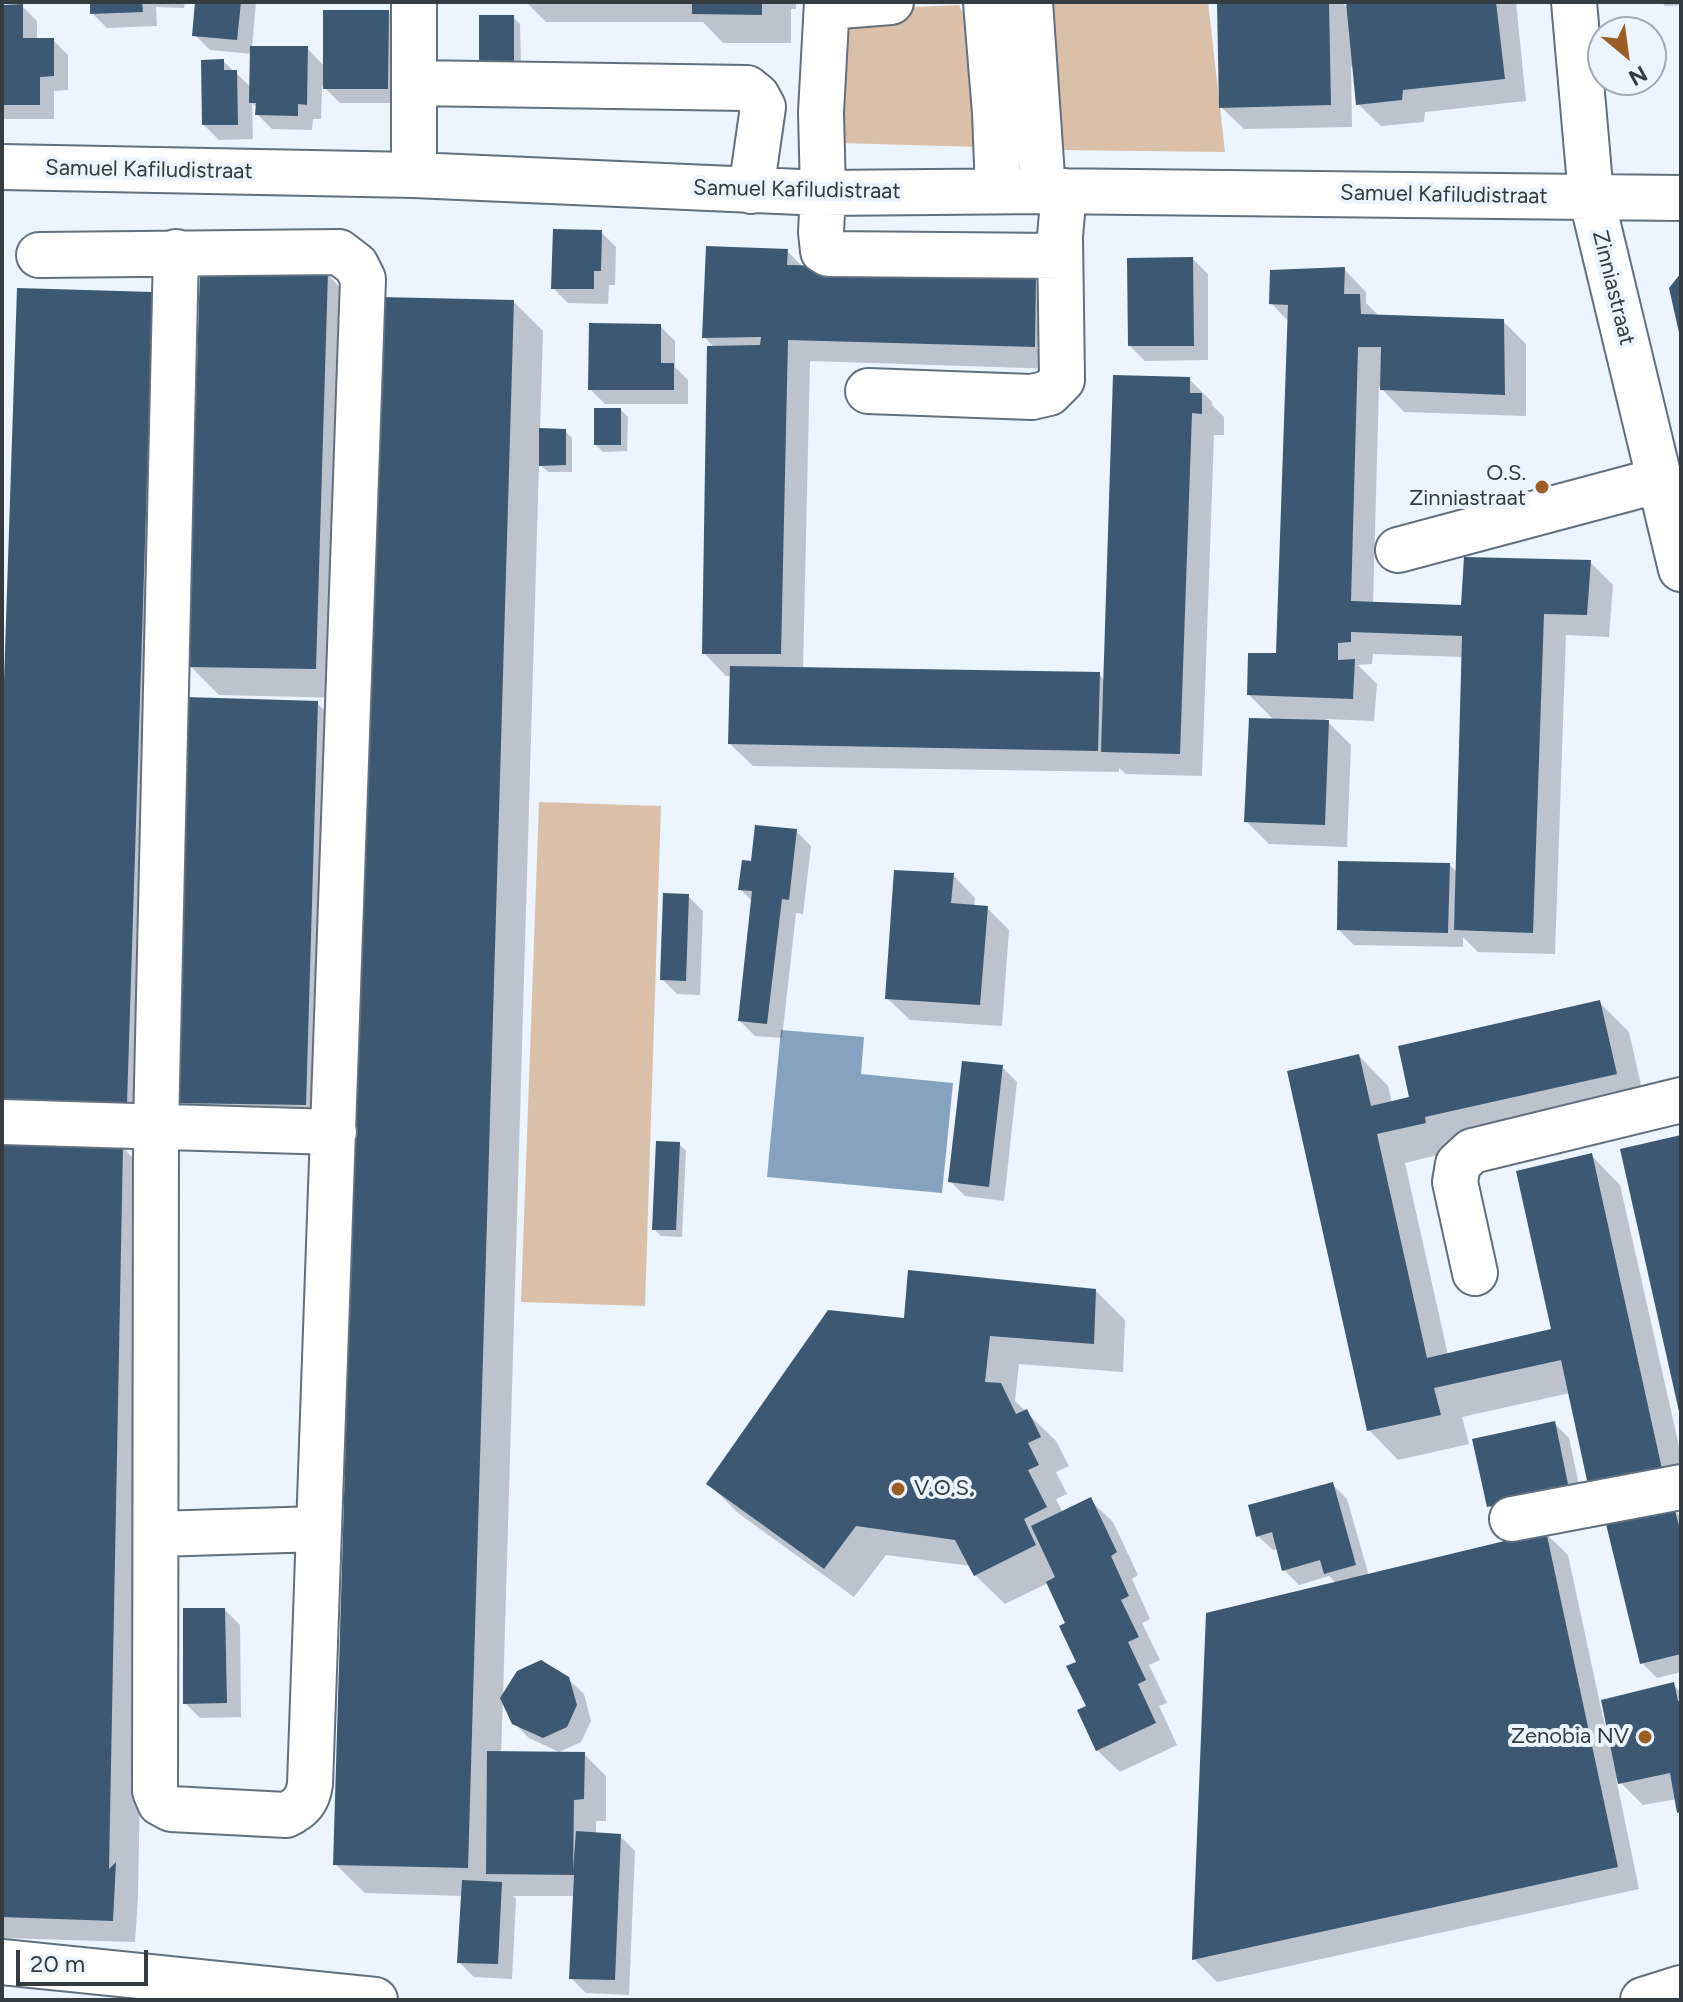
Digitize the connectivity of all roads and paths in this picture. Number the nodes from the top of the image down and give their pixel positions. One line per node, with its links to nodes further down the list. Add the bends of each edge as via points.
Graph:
1 (414, 2): 7 (street)
2 (891, 2): 6 (street)
3 (986, 2): 11 (street)
4 (1030, 2): 12 (street)
5 (1574, 2): 14 (street, Zinniastraat)
6 (827, 4): 13 (street)
7 (414, 83): 9 (street); 10 (street, via 747,88 763,107)
8 (2, 167): 9 (street, Samuel Kafiludistraat)
9 (414, 175): 10 (street, Samuel Kafiludistraat)
10 (751, 191): 13 (street, Samuel Kafiludistraat)
11 (998, 191): 12 (street, Samuel Kafiludistraat); 13 (street, Samuel Kafiludistraat)
12 (1053, 191): 14 (street, Samuel Kafiludistraat); 18 (street)
13 (823, 193): 18 (street, via 822,246 828,254)
14 (1591, 196): 15 (street, Samuel Kafiludistraat); 20 (street, Zinniastraat)
15 (1681, 198)
16 (176, 252): 17 (street); 25 (street); 26 (street, via 339,252 356,265 363,279)
17 (39, 255)
18 (1060, 256): 19 (street, via 1062,380 1049,393 1032,397)
19 (868, 391)
20 (1660, 480): 21 (street); 22 (street, Zinniastraat)
21 (1398, 550)
22 (1681, 569)
23 (1681, 1100): 27 (street, via 1472,1151 1458,1164 1455,1182)
24 (2, 1122): 25 (street)
25 (156, 1127): 26 (street); 31 (street)
26 (334, 1132): 30 (street)
27 (1475, 1273)
28 (1681, 1487): 29 (street)
29 (1512, 1519)
30 (319, 1529): 31 (street); 31 (street, via 308,1794 286,1815 171,1809 157,1797)
31 (156, 1534)
32 (2, 1962): 34 (street)
33 (1681, 1988): 35 (street)
34 (375, 2000)
35 (1643, 2000)

